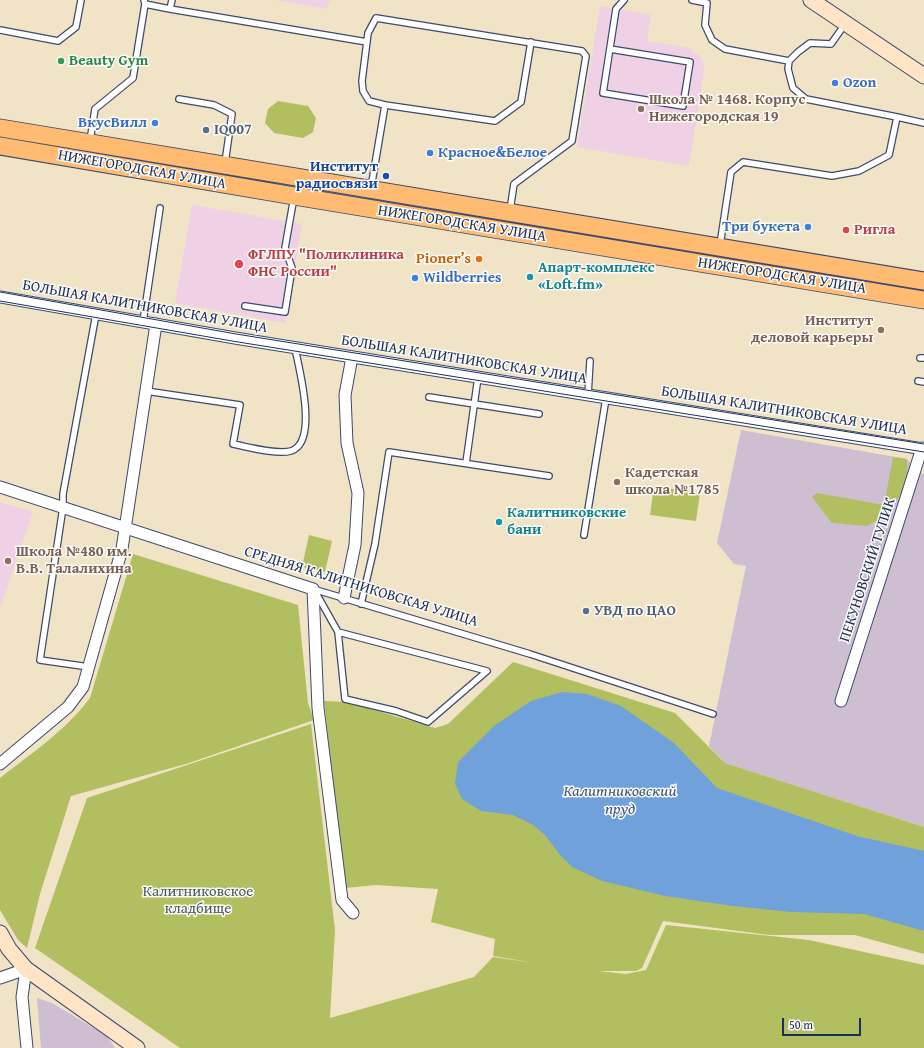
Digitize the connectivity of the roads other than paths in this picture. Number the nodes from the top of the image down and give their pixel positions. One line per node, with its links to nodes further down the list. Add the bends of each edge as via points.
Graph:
1 (81, 0): 11 (lane, via 76,28 58,41)
2 (172, 0): 9 (lane)
3 (624, 0): 14 (lane, via 616,9)
4 (692, 0): 6 (lane)
5 (811, 0): 8 (street)
6 (710, 1): 15 (lane, via 705,25 712,40 725,49)
7 (144, 2): 9 (lane); 22 (lane, via 132,78 95,109)
8 (826, 6): 10 (street)
9 (170, 9): 12 (lane)
10 (846, 23): 15 (lane, via 831,44 810,43); 16 (street)
11 (0, 30)
12 (367, 42): 13 (lane, via 368,33 376,18); 18 (lane, via 362,91 369,101)
13 (531, 42): 18 (lane, via 521,102 495,122); 28 (lane, via 582,51 586,56 572,141 514,184)
14 (610, 49): 14 (lane, via 603,93 683,106 690,62)
15 (789, 61): 19 (lane, via 788,69 793,88 806,99)
16 (924, 76)
17 (178, 99): 24 (lane, via 214,105 232,114)
18 (385, 105): 25 (lane)
19 (896, 117): 20 (lane); 29 (lane, via 889,155 859,170 832,176 743,162 731,172)
20 (924, 123)
21 (0, 128): 22 (main road, НИЖЕГОРОДСКАЯ УЛИЦА)
22 (90, 143): 24 (main road, НИЖЕГОРОДСКАЯ УЛИЦА)
23 (0, 146): 26 (main road, НИЖЕГОРОДСКАЯ УЛИЦА)
24 (224, 165): 25 (main road, НИЖЕГОРОДСКАЯ УЛИЦА)
25 (371, 190): 28 (main road, НИЖЕГОРОДСКАЯ УЛИЦА)
26 (294, 196): 32 (main road, НИЖЕГОРОДСКАЯ УЛИЦА); 33 (lane, via 285,248 292,268 285,312)
27 (160, 208): 35 (lane)
28 (509, 212): 29 (main road, НИЖЕГОРОДСКАЯ УЛИЦА)
29 (720, 247): 30 (main road, НИЖЕГОРОДСКАЯ УЛИЦА)
30 (924, 281)
31 (0, 297): 34 (street, БОЛЬШАЯ КАЛИТНИКОВСКАЯ УЛИЦА)
32 (924, 300)
33 (245, 306)
34 (96, 314): 35 (street, БОЛЬШАЯ КАЛИТНИКОВСКАЯ УЛИЦА); 51 (lane, via 63,494)
35 (143, 322): 36 (street, БОЛЬШАЯ КАЛИТНИКОВСКАЯ УЛИЦА)
36 (156, 324): 37 (street, БОЛЬШАЯ КАЛИТНИКОВСКАЯ УЛИЦА); 41 (street)
37 (295, 348): 38 (street, БОЛЬШАЯ КАЛИТНИКОВСКАЯ УЛИЦА); 41 (lane, via 305,397 306,420 299,448 289,451 280,452 233,444 240,405)
38 (352, 357): 40 (street, БОЛЬШАЯ КАЛИТНИКОВСКАЯ УЛИЦА); 55 (street, via 345,395 347,443 358,493 356,545)
39 (590, 362): 42 (lane)
40 (478, 377): 42 (street, БОЛЬШАЯ КАЛИТНИКОВСКАЯ УЛИЦА); 45 (lane)
41 (145, 391): 52 (street)
42 (588, 395): 44 (street, БОЛЬШАЯ КАЛИТНИКОВСКАЯ УЛИЦА)
43 (429, 397): 45 (lane)
44 (606, 398): 47 (street, БОЛЬШАЯ КАЛИТНИКОВСКАЯ УЛИЦА); 53 (lane)
45 (474, 404): 46 (lane); 48 (lane)
46 (539, 414)
47 (923, 448): 59 (street, ПЕКУНОВСКИЙ ТУПИК)
48 (466, 463): 49 (lane); 56 (lane, via 389,452 376,544)
49 (549, 476)
50 (0, 487): 51 (street, СРЕДНЯЯ КАЛИТНИКОВСКАЯ УЛИЦА)
51 (63, 507): 52 (street, СРЕДНЯЯ КАЛИТНИКОВСКАЯ УЛИЦА); 58 (lane, via 40,660)
52 (126, 527): 54 (street, СРЕДНЯЯ КАЛИТНИКОВСКАЯ УЛИЦА); 58 (street)
53 (584, 535)
54 (313, 589): 55 (lane, СРЕДНЯЯ КАЛИТНИКОВСКАЯ УЛИЦА); 57 (lane); 62 (street, via 318,708 342,900)
55 (344, 598): 56 (lane, СРЕДНЯЯ КАЛИТНИКОВСКАЯ УЛИЦА)
56 (361, 604): 60 (lane, СРЕДНЯЯ КАЛИТНИКОВСКАЯ УЛИЦА, via 530,654)
57 (338, 632): 57 (lane, via 345,699 396,711 428,722 487,670)
58 (89, 667): 61 (street, via 83,687 68,707)
59 (840, 701)
60 (713, 714)
61 (0, 764)
62 (353, 913)
63 (0, 933): 64 (street, via 9,949)
64 (26, 969): 65 (street); 66 (street, via 22,997); 67 (street)
65 (0, 978)
66 (27, 1048)
67 (137, 1048)

